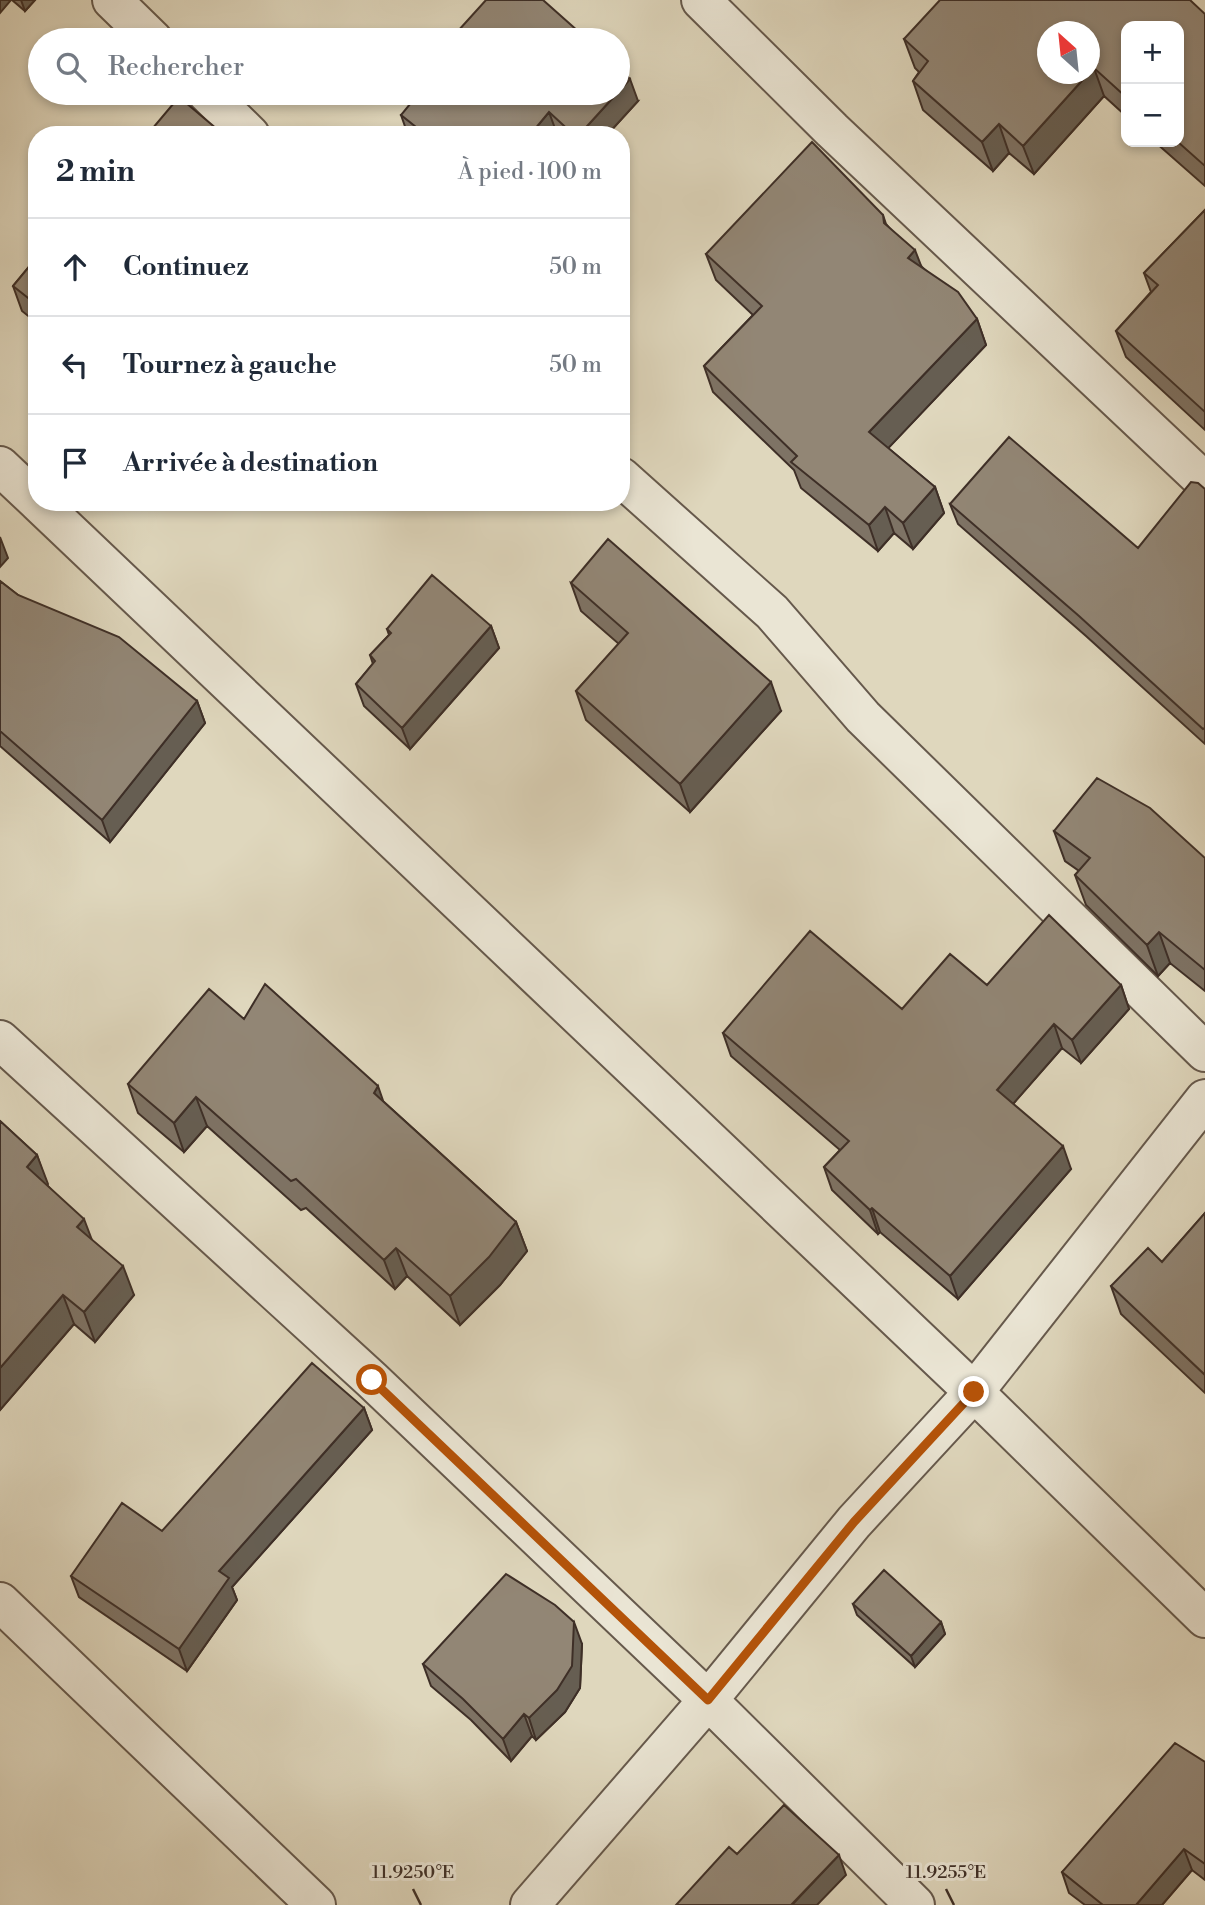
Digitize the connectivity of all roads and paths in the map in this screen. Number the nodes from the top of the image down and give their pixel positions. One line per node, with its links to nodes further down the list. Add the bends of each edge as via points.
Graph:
1 (112, 0): 3 (street)
2 (701, 0): 7 (street)
3 (141, 28)
4 (219, 105): 5 (street)
5 (241, 126)
6 (0, 466): 9 (street)
7 (1205, 482)
8 (630, 485): 12 (street, via 772,612 863,717)
9 (28, 493)
10 (46, 511): 14 (street)
11 (0, 1040): 17 (street, via 372,1380)
12 (1205, 1052)
13 (1205, 1099): 14 (street)
14 (974, 1392): 16 (street); 17 (street, via 854,1522)
15 (0, 1602): 18 (street)
16 (1205, 1618)
17 (708, 1700): 19 (street); 20 (street)
18 (316, 1905)
19 (530, 1905)
20 (915, 1905)

